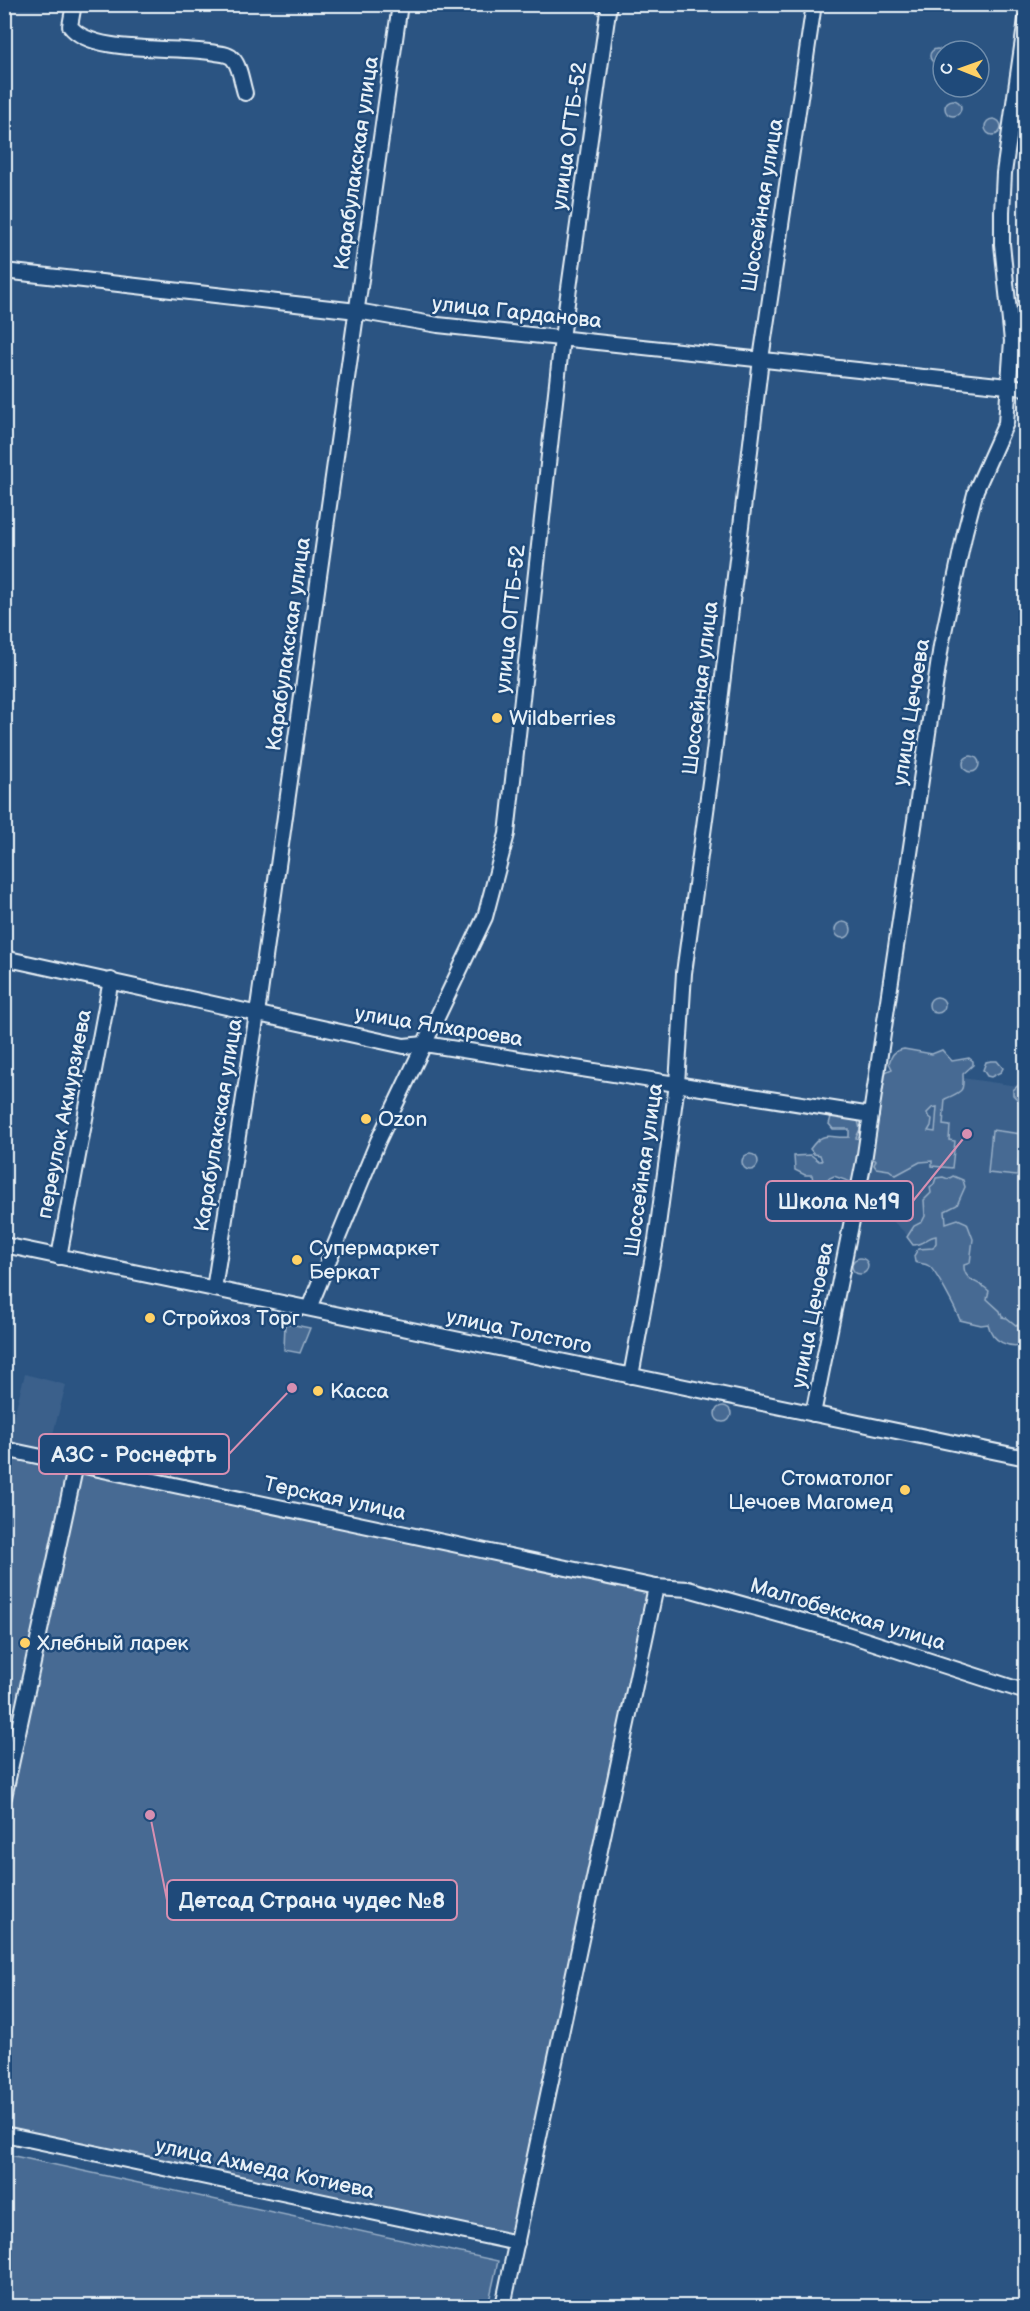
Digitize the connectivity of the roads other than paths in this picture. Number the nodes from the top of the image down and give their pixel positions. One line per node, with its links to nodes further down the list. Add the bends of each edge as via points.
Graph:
1 (74, 4): 6 (street, via 70,26 84,39 228,55 234,60)
2 (400, 4): 8 (street, Карабулакская улица)
3 (609, 4): 9 (street, улица ОГТБ-52)
4 (814, 4): 10 (street, Шоссейная улица)
5 (1026, 19): 11 (street, улица Цечоева, via 1002,212 1012,341)
6 (245, 93)
7 (4, 271): 8 (street, улица Гарданова)
8 (357, 311): 9 (street, улица Гарданова, via 438,325); 15 (street, Карабулакская улица)
9 (562, 338): 10 (street, улица Гарданова); 16 (street, улица ОГТБ-52, via 507,834 485,917)
10 (761, 358): 11 (street, улица Гарданова); 17 (street, Шоссейная улица, via 684,972)
11 (1010, 387): 12 (street, улица Гарданова); 18 (street, улица Цечоева, via 1006,423 976,490 941,646)
12 (1026, 388)
13 (4, 958): 14 (street, улица Ялхароева)
14 (111, 980): 15 (street, улица Ялхароева); 20 (street, переулок Акмурзиева)
15 (257, 1014): 16 (street, улица Ялхароева, via 404,1046); 21 (street, Карабулакская улица)
16 (425, 1044): 17 (street, улица Ялхароева); 22 (street, улица ОГТБ-52, via 378,1141)
17 (677, 1084): 18 (street, улица Ялхароева); 23 (street, Шоссейная улица, via 656,1240)
18 (871, 1115): 24 (street, улица Цечоева)
19 (4, 1245): 20 (street, улица Толстого)
20 (59, 1257): 21 (street, улица Толстого)
21 (214, 1289): 22 (street, улица Толстого)
22 (309, 1308): 23 (street, улица Толстого)
23 (631, 1376): 24 (street, улица Толстого)
24 (813, 1414): 26 (street, улица Толстого)
25 (4, 1449): 27 (street, Терская улица)
26 (1026, 1458)
27 (76, 1464): 28 (street, Терская улица); 30 (street)
28 (656, 1587): 29 (street, Малгобекская улица, via 688,1589); 33 (street)
29 (1026, 1692)
30 (11, 1735): 31 (street)
31 (5, 1796)
32 (4, 2134): 33 (street, улица Ахмеда Котиева)
33 (517, 2243): 34 (street)
34 (503, 2307)

